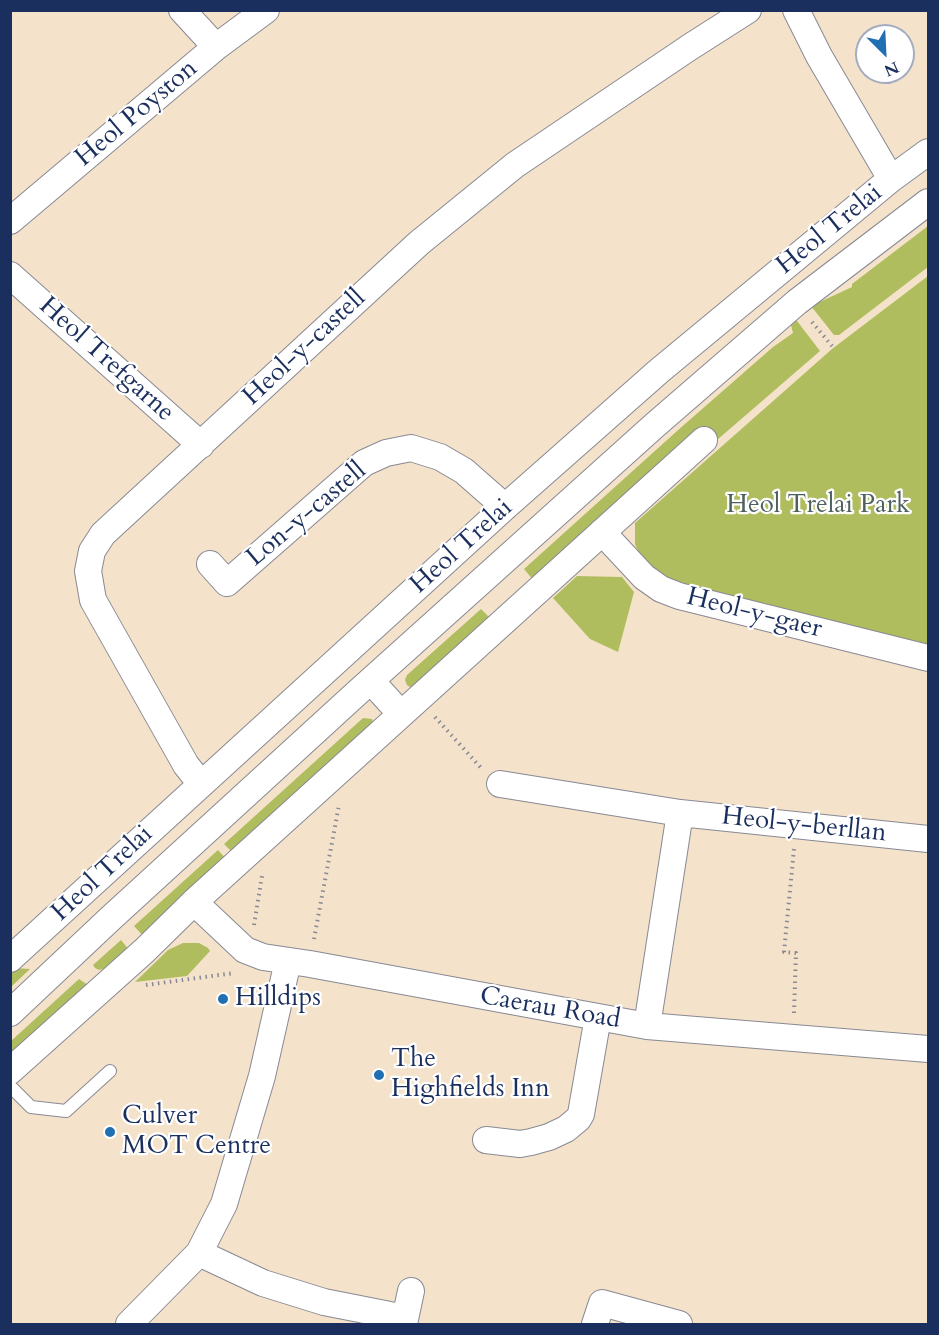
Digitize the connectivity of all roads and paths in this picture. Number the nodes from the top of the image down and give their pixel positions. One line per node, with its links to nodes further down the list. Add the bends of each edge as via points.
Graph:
1 (182, 10): 5 (street)
2 (266, 10): 5 (street, Heol Poyston)
3 (748, 10): 12 (street, Heol-y-castell, via 515,165 420,243)
4 (796, 10): 7 (street)
5 (216, 47): 9 (street, Heol Poyston)
6 (928, 152): 7 (street, Heol Trelai)
7 (891, 179): 13 (street, Heol Trelai, via 658,371)
8 (928, 202): 17 (street, Heol Trelai, via 725,363)
9 (10, 221)
10 (10, 274): 12 (street, Heol Trefgarne)
11 (704, 440): 14 (street)
12 (201, 445): 20 (street, Heol-y-castell, via 103,534 92,551 88,571 93,600 186,765)
13 (505, 507): 15 (street, Lon-y-castell, via 465,471 440,457 411,448 364,463 227,583); 20 (street, Heol Trelai)
14 (602, 532): 16 (street, Heol-y-gaer, via 661,590); 18 (street)
15 (210, 564)
16 (928, 658)
17 (371, 681): 18 (street); 31 (street, Heol Trelai)
18 (410, 706): 19 (street); 21 (path)
19 (342, 768): 25 (street); 29 (path, via 341,798)
20 (201, 784): 28 (street, Heol Trelai)
21 (500, 784): 22 (street, Heol-y-berllan)
22 (680, 813): 23 (street, Heol-y-berllan); 33 (street)
23 (796, 825): 24 (street, Heol-y-berllan); 34 (path, via 784,952 796,953)
24 (928, 839)
25 (252, 850): 26 (street); 27 (path, via 264,864 253,930)
26 (194, 902): 27 (street, Caerau Road); 30 (street)
27 (240, 945): 29 (street, Caerau Road, via 245,950)
28 (10, 959)
29 (287, 961): 30 (path, via 247,972 134,986); 32 (street, Caerau Road); 40 (street, via 262,1076 224,1204)
30 (110, 980): 36 (street)
31 (10, 1013)
32 (598, 1017): 33 (street, Caerau Road); 39 (street, via 578,1119 566,1129 531,1142)
33 (647, 1026): 34 (street, Caerau Road)
34 (793, 1038): 35 (street, Caerau Road)
35 (928, 1049)
36 (10, 1071)
37 (110, 1071): 38 (lane, via 66,1111 31,1107)
38 (10, 1086)
39 (486, 1140)
40 (199, 1253): 42 (street, via 294,1293); 43 (street)
41 (411, 1291): 42 (street)
42 (405, 1321)
43 (129, 1324)
44 (595, 1324): 45 (street, via 602,1303)
45 (679, 1324)

